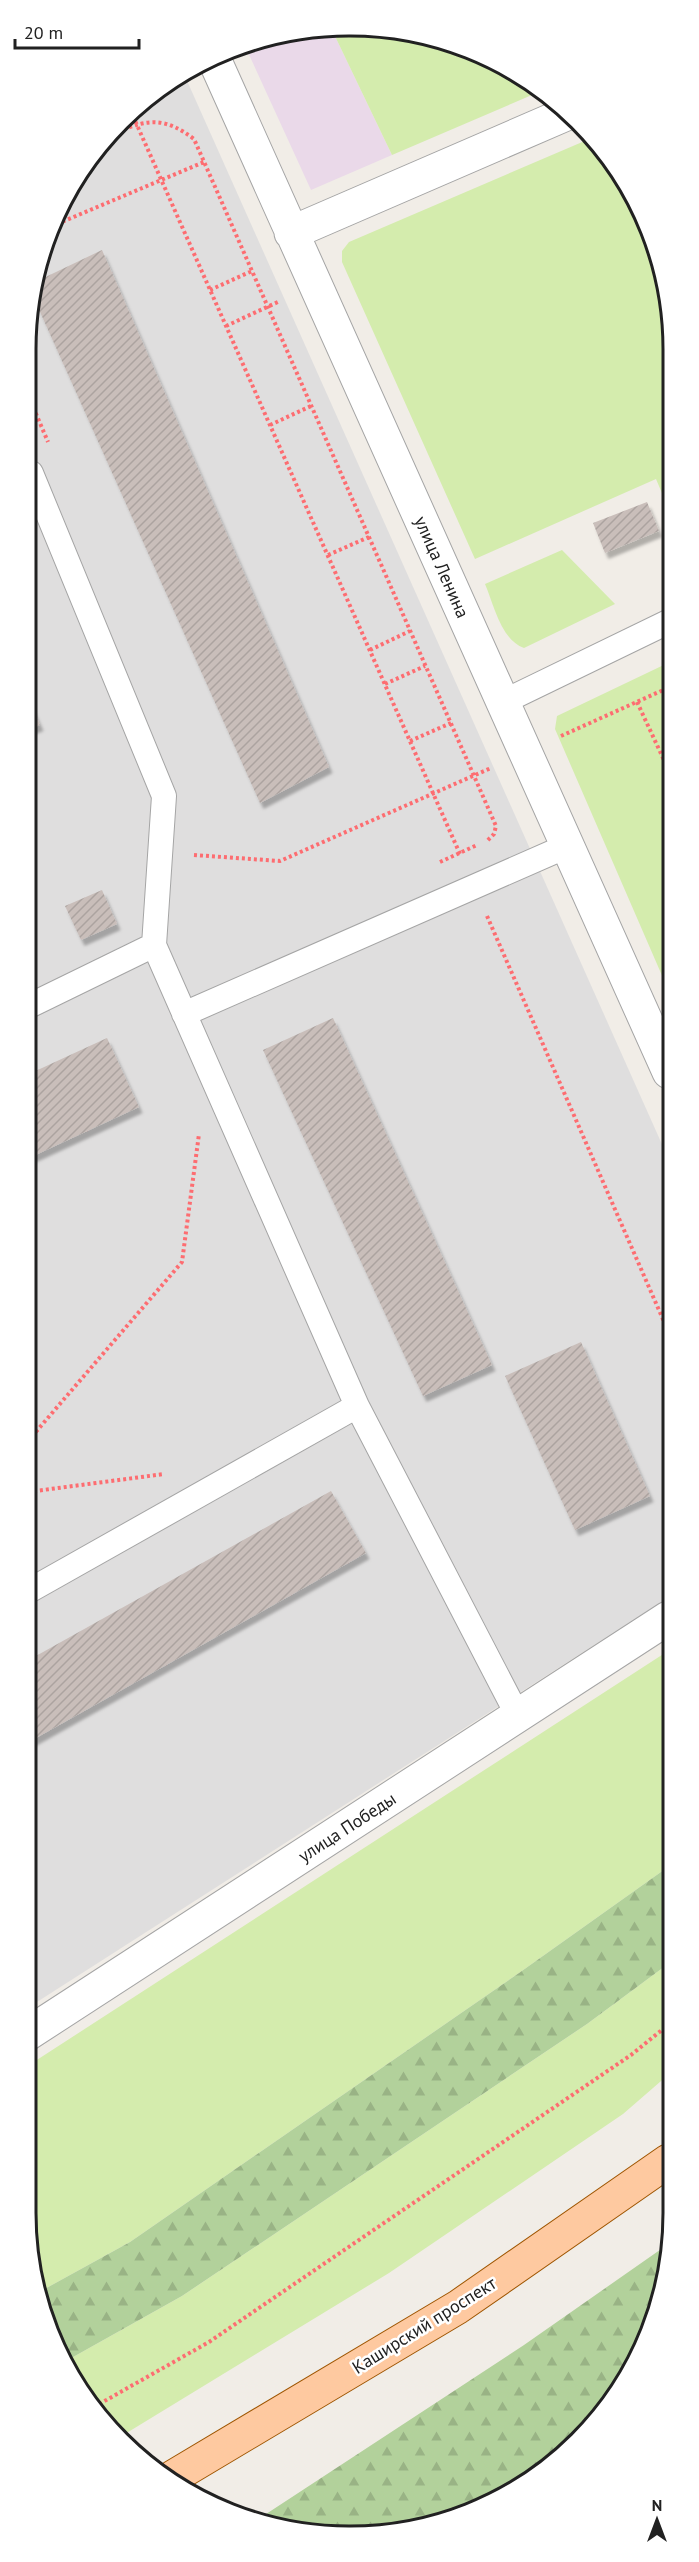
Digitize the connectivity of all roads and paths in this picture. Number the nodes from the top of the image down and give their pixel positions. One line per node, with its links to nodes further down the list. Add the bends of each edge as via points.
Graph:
1 (216, 66): 8 (street, улица Ленина)
2 (559, 117): 8 (street)
3 (137, 123): 4 (path); 5 (path, via 156,121 177,127 194,139); 6 (path)
4 (130, 127)
5 (204, 162): 6 (path); 9 (path)
6 (162, 180): 7 (path); 10 (path)
7 (64, 221)
8 (291, 232): 26 (street, улица Ленина)
9 (252, 271): 10 (path); 11 (path)
10 (210, 290): 12 (path)
11 (267, 307): 12 (path); 13 (path)
12 (226, 326): 15 (path)
13 (311, 406): 15 (path); 18 (path)
14 (36, 414): 16 (path)
15 (270, 425): 19 (path)
16 (49, 446)
17 (36, 485): 39 (lane, via 164,796)
18 (369, 537): 19 (path); 21 (path)
19 (328, 555): 22 (path)
20 (663, 624): 26 (lane)
21 (410, 631): 22 (path); 23 (path)
22 (370, 650): 24 (path)
23 (425, 666): 24 (path); 28 (path)
24 (385, 684): 29 (path)
25 (663, 690): 27 (path)
26 (503, 702): 30 (street, улица Ленина)
27 (637, 702): 30 (path); 31 (path)
28 (451, 723): 29 (path); 32 (path)
29 (410, 741): 33 (path)
30 (526, 752): 32 (path); 35 (street, улица Ленина)
31 (663, 758)
32 (474, 776): 33 (path); 36 (path, via 496,825 489,841)
33 (433, 792): 34 (path, via 280,861 190,855); 36 (path)
34 (192, 845)
35 (567, 846): 38 (lane); 42 (street, улица Ленина)
36 (459, 852): 37 (path); 38 (path)
37 (438, 863)
38 (474, 886): 41 (lane); 44 (path)
39 (154, 945): 40 (lane); 41 (lane)
40 (36, 1003)
41 (184, 1014): 45 (lane)
42 (663, 1059)
43 (200, 1125): 46 (path, via 182,1262)
44 (663, 1319)
45 (357, 1406): 49 (lane); 51 (lane)
46 (36, 1432)
47 (167, 1473): 48 (path)
48 (36, 1491)
49 (36, 1587)
50 (663, 1622): 51 (street, улица Победы)
51 (518, 1716): 52 (street, улица Победы)
52 (36, 2029)
53 (663, 2029): 55 (path, via 631,2055 209,2342)
54 (663, 2164): 56 (main road, Каширский проспект, via 458,2307)
55 (101, 2403)
56 (177, 2474)

